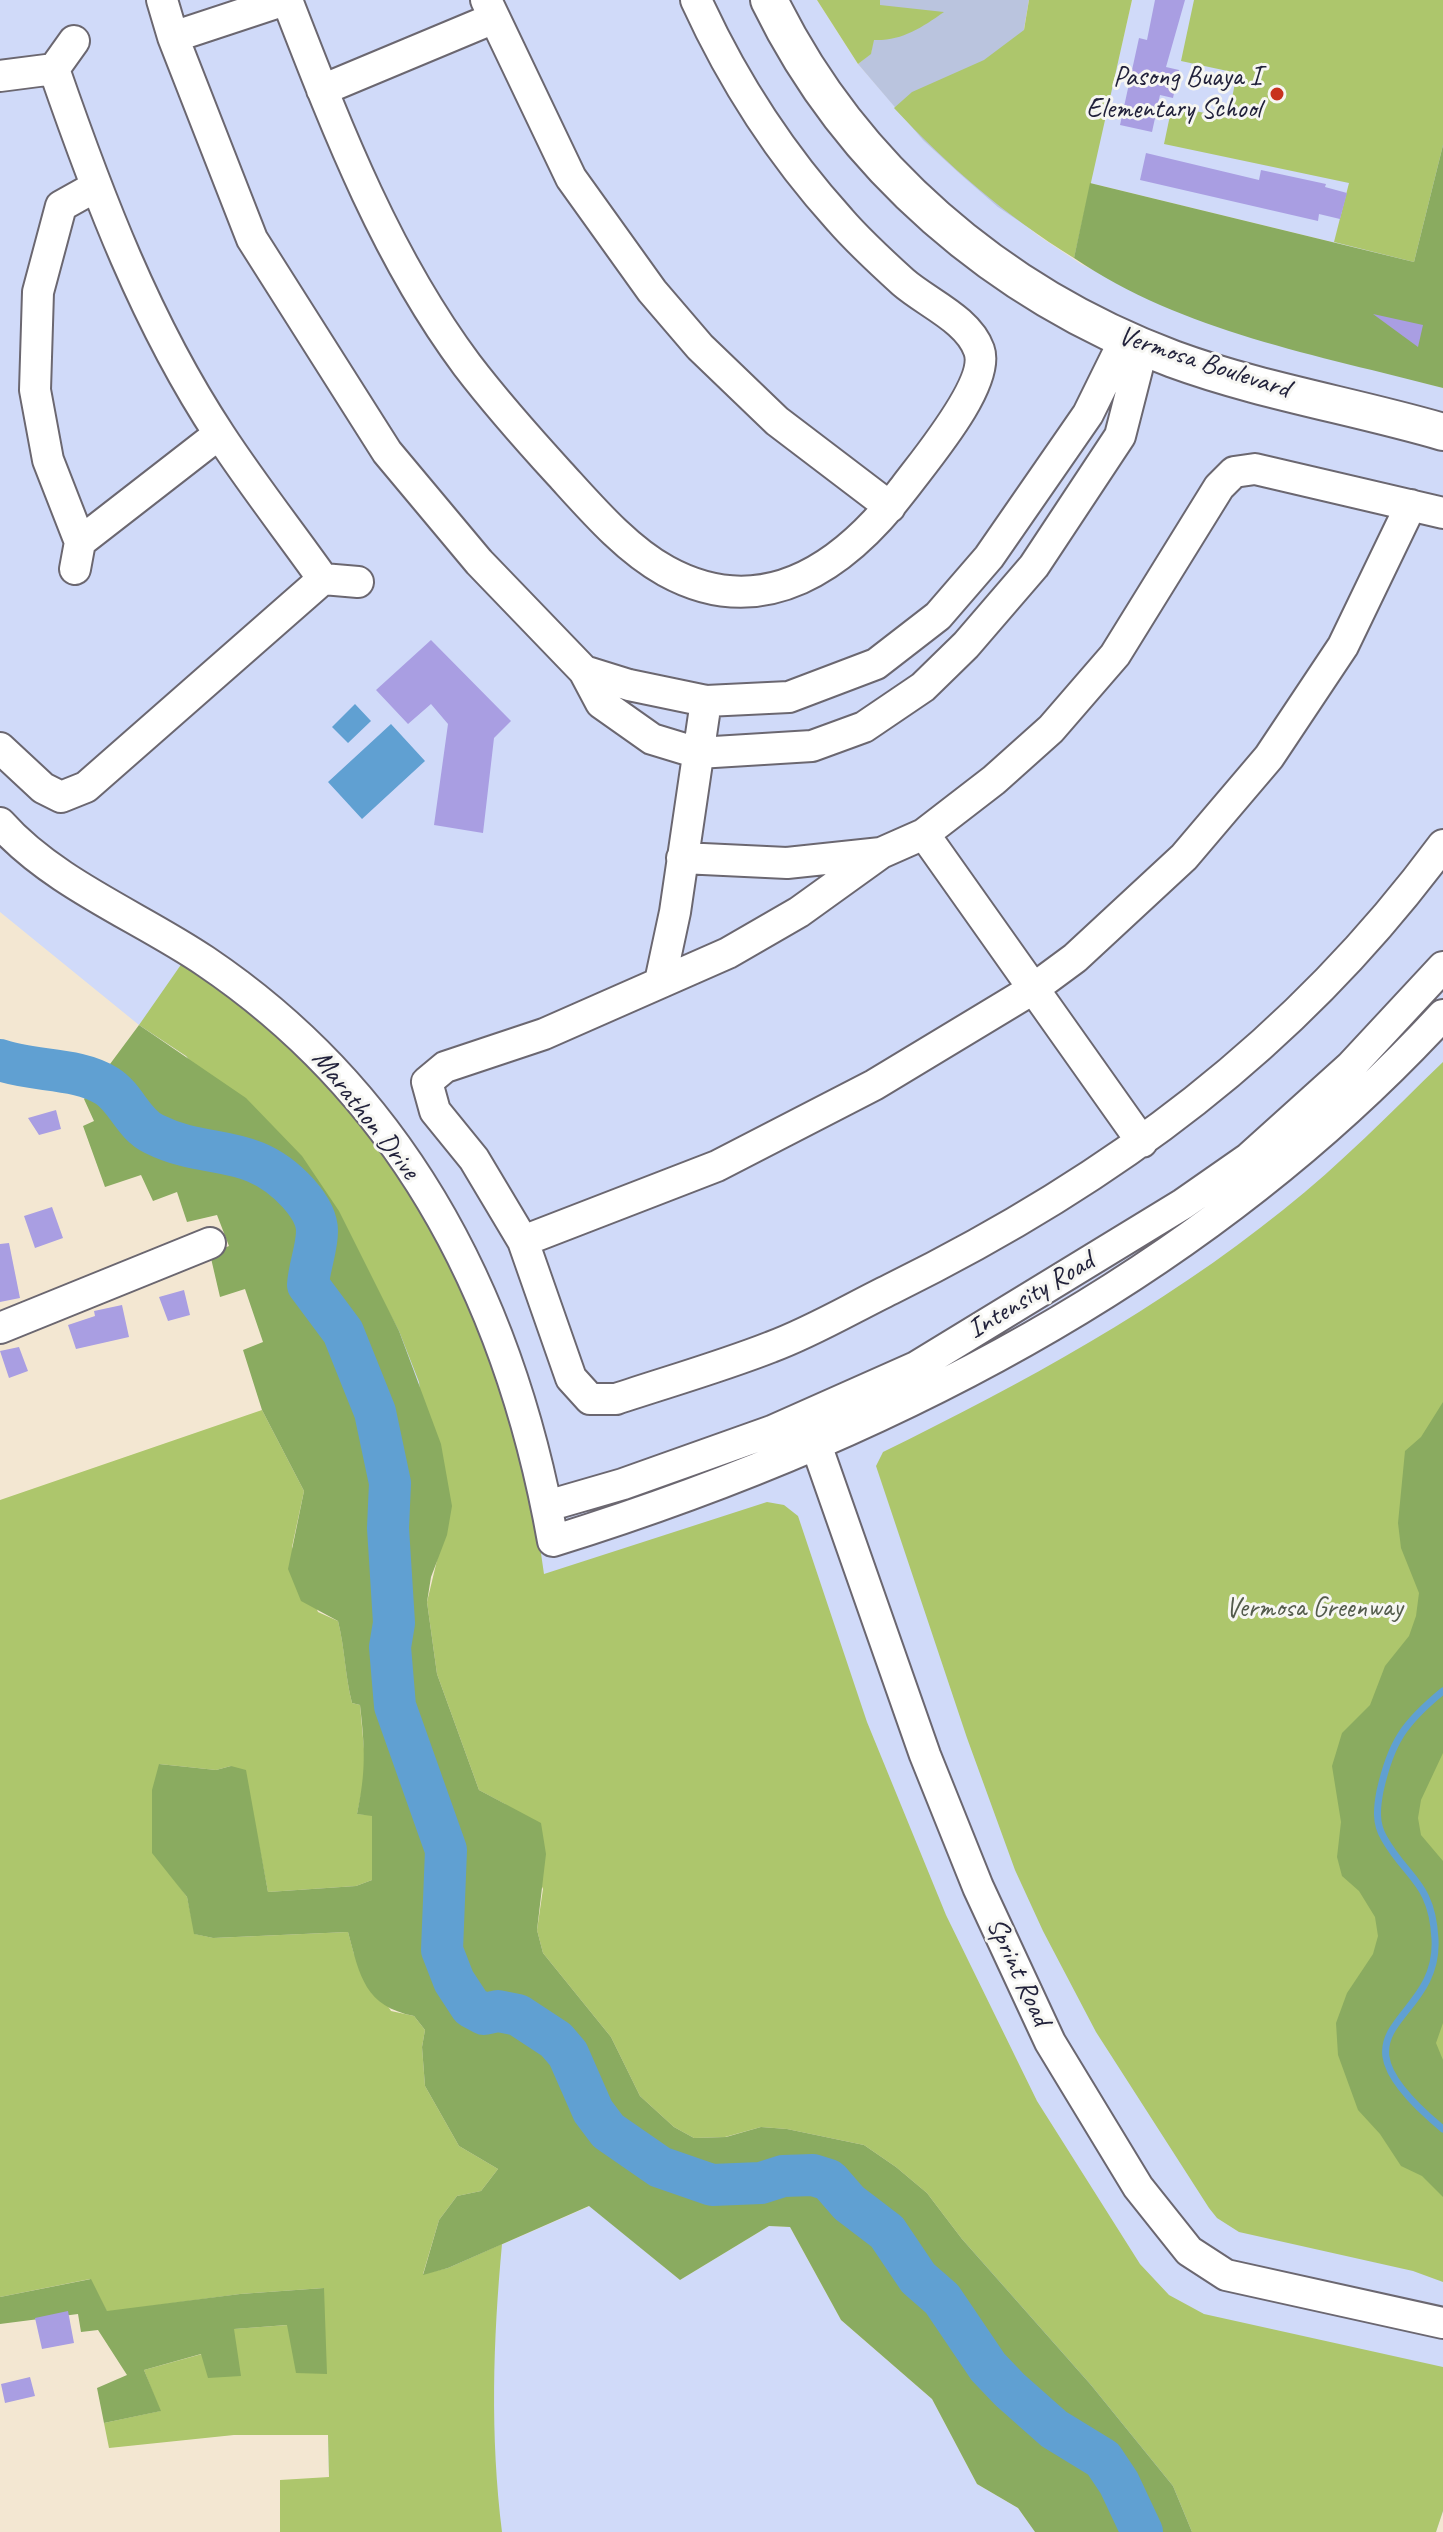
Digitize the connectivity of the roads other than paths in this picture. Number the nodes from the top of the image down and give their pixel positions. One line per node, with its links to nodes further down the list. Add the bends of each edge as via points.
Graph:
1 (162, 0): 6 (street)
2 (286, 0): 6 (street); 10 (street)
3 (696, 0): 16 (street, via 763,120 800,172 905,283 967,330 980,353 979,378)
4 (769, 0): 12 (main road, Vermosa Boulevard, via 834,110 925,209 1032,290)
5 (489, 9): 10 (street); 16 (street, via 571,178 652,291 700,347 777,421)
6 (173, 37): 22 (street, via 252,239 387,452 479,562)
7 (74, 41): 8 (street)
8 (54, 69): 9 (street); 11 (street)
9 (0, 76)
10 (322, 90): 16 (street, via 363,187 410,276 466,363 581,497 663,570 699,587 735,592 775,586 813,574 854,547)
11 (95, 187): 14 (street, via 154,319); 14 (street, via 61,206 38,292 35,390 48,460 78,556)
12 (1134, 343): 13 (main road, Vermosa Boulevard, via 1225,375); 20 (street, via 989,557); 21 (street, via 1120,436 1034,566)
13 (1443, 432)
14 (219, 434): 18 (street)
15 (1411, 505): 17 (street); 27 (street, via 1255,469 1234,472 1219,487 1115,655 1051,729); 33 (street, via 1343,646 1269,757 1184,857 1075,958)
16 (890, 507)
17 (1443, 513)
18 (323, 579): 19 (street); 24 (street, via 86,787 61,797 43,788)
19 (358, 582)
20 (938, 616): 21 (street); 23 (street, via 876,664 789,697)
21 (966, 645): 25 (street, via 923,687 864,727 812,746)
22 (584, 671): 23 (street); 25 (street, via 601,703 652,739)
23 (706, 701): 25 (street)
24 (0, 748)
25 (698, 753): 30 (street)
26 (0, 823): 41 (street, Marathon Drive, via 73,882 204,960 264,1004 321,1055 389,1137 449,1228 488,1305 519,1388)
27 (924, 834): 29 (street); 33 (street)
28 (1443, 845): 35 (street, via 1383,923 1303,1007 1237,1070)
29 (881, 853): 30 (street, via 787,863); 32 (street, via 799,912)
30 (682, 858): 32 (street)
31 (1443, 967): 39 (street, Intensity Road, via 1350,1067 1249,1158 916,1367)
32 (660, 982): 36 (street, via 544,1034 445,1067 427,1082 435,1111 474,1159)
33 (1033, 989): 35 (street); 36 (street, via 874,1085 717,1166)
34 (1443, 1015): 40 (street, Intensity Road, via 1306,1148 1192,1237 995,1359)
35 (1142, 1142): 36 (street, via 977,1246 774,1347 616,1399 590,1399 571,1378)
36 (523, 1241)
37 (210, 1243): 38 (street)
38 (0, 1328)
39 (806, 1416): 40 (street, Sprint Road); 41 (street, Intensity Road, via 698,1459)
40 (818, 1445): 42 (street, Intensity Road, via 705,1491); 43 (street, Sprint Road, via 925,1755 978,1887 1050,2042 1138,2187 1189,2251 1226,2275)
41 (547, 1506): 42 (street, Marathon Drive)
42 (553, 1541)
43 (1443, 2323)

